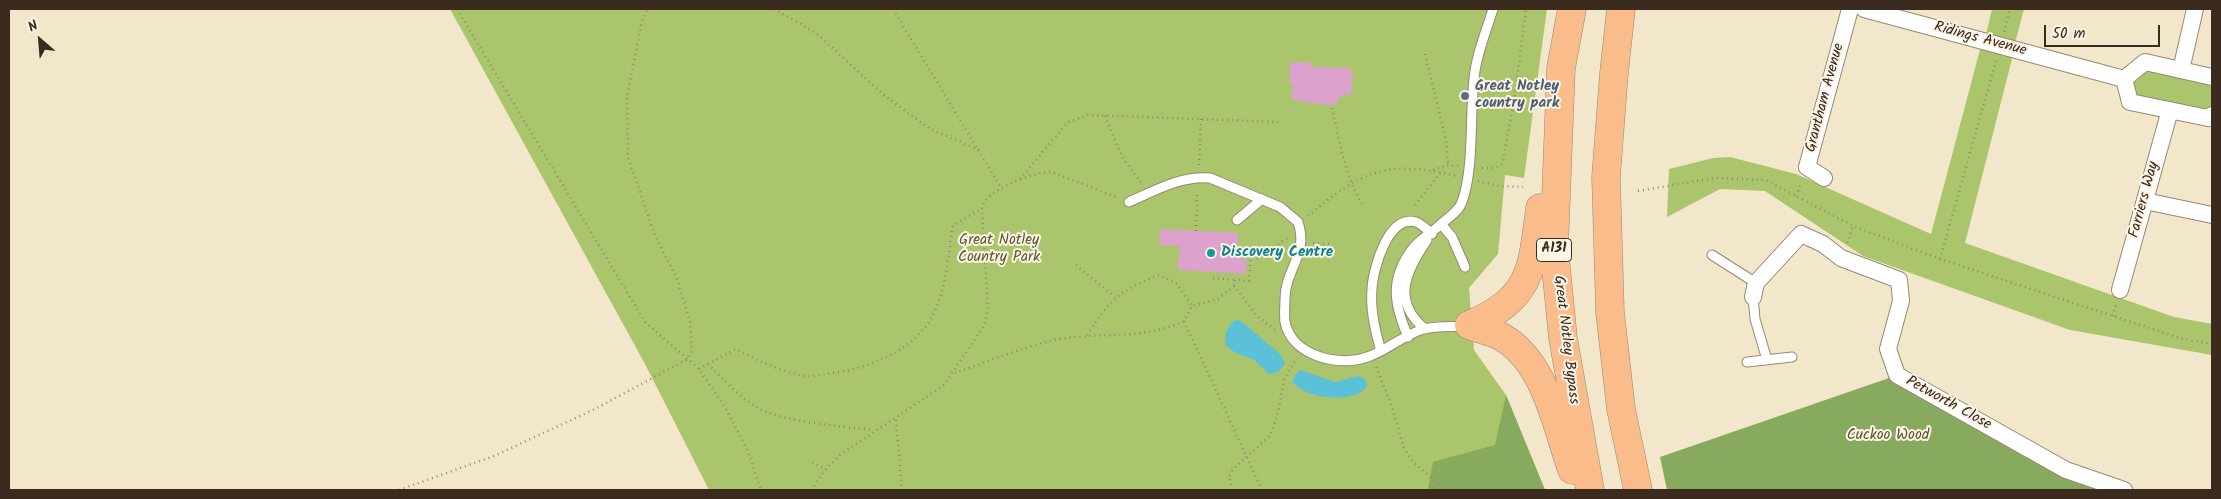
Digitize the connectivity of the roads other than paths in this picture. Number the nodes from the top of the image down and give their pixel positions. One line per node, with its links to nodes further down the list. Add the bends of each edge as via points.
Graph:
1 (1493, 9): 19 (lane, via 1475,69 1466,193 1461,206)
2 (1572, 9): 7 (highway, Great Notley Bypass / A131)
3 (1621, 9): 34 (highway, via 1606,177 1610,302 1622,409)
4 (1850, 9): 13 (street, Grantham Avenue, via 1807,167)
5 (1864, 9): 10 (street, Ridings Avenue)
6 (2195, 9): 8 (street)
7 (1561, 68): 25 (highway, via 1532,265 1510,302 1494,315); 33 (highway, Great Notley Bypass / A131, via 1554,248 1563,338)
8 (2181, 70): 9 (street); 10 (street, via 2145,62)
9 (2212, 77)
10 (2124, 79): 11 (street, via 2130,102)
11 (2170, 110): 12 (street, via 2208,118); 15 (street, Farriers Way)
12 (2212, 115)
13 (1824, 178)
14 (1262, 199): 16 (lane, via 1210,178 1199,177 1169,185); 18 (lane); 28 (lane, via 1280,207 1298,222 1302,245 1285,296 1285,322 1290,333 1312,355 1331,360 1351,362)
15 (2145, 201): 17 (street); 24 (street, Farriers Way)
16 (1129, 202)
17 (2212, 215)
18 (1237, 220)
19 (1441, 224): 20 (lane); 22 (lane, via 1452,237)
20 (1432, 234): 26 (lane, via 1412,264 1406,280 1405,302 1412,319); 27 (lane, via 1413,247 1396,276 1399,315); 28 (lane, via 1417,222 1406,222 1398,225 1382,249 1372,289 1373,316)
21 (1712, 255): 23 (lane)
22 (1465, 267)
23 (1755, 290): 30 (lane, via 1755,319); 35 (street, Petworth Close, via 1801,234 1823,244 1841,258 1899,280 1901,301 1888,350 1897,376 2066,470)
24 (2120, 290)
25 (1469, 326): 26 (lane); 32 (highway, via 1510,342 1529,361 1544,389)
26 (1425, 329): 27 (lane)
27 (1408, 337): 28 (lane)
28 (1381, 351)
29 (1792, 356): 30 (lane)
30 (1767, 360): 31 (lane)
31 (1747, 362)
32 (1579, 490)
33 (1590, 490)
34 (1638, 490)
35 (2124, 490)

